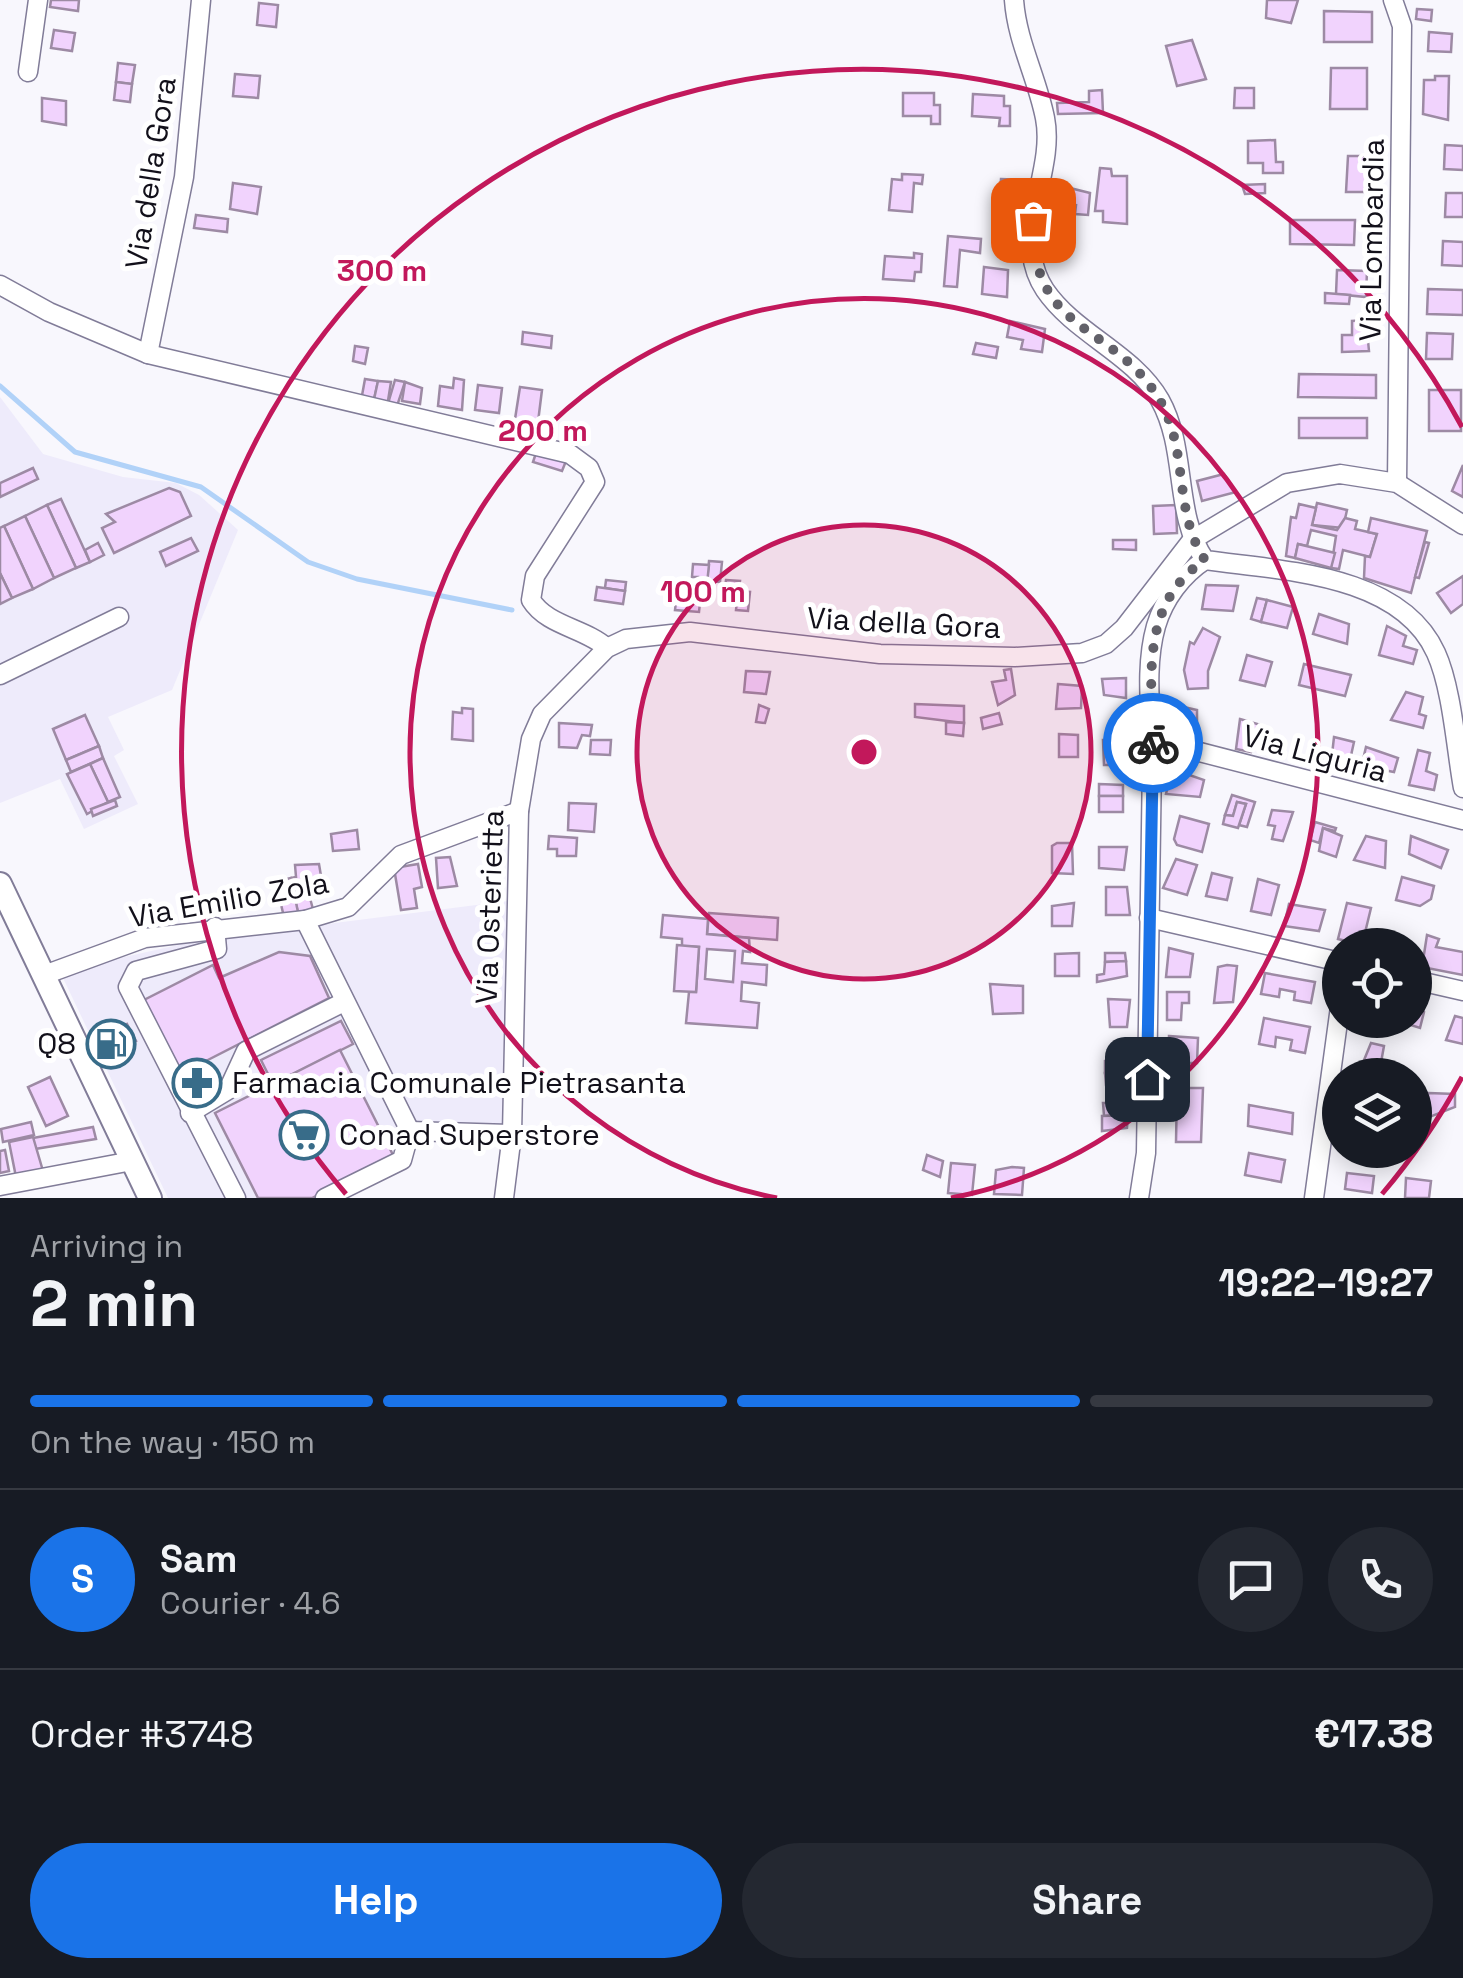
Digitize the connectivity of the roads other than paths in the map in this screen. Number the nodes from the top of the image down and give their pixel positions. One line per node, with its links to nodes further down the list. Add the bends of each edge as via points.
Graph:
1 (38, 0): 5 (street)
2 (201, 0): 7 (street, Via della Gora, via 184,177)
3 (1014, 0): 10 (street, via 1021,46 1046,120 1032,256 1043,287 1063,312 1160,400 1172,430)
4 (1397, 2): 8 (street, Via Lombardia)
5 (28, 72)
6 (0, 285): 7 (street)
7 (148, 354): 15 (street, via 570,454 595,482 535,576 531,600 543,614)
8 (1397, 483): 9 (street); 10 (street, Via della Gora, via 1353,474 1299,480)
9 (1463, 525)
10 (1192, 540): 11 (street); 12 (street, Via della Gora)
11 (1205, 560): 14 (street, via 1185,575); 18 (street, via 1342,584 1390,602 1420,624 1438,656)
12 (1135, 613): 14 (street); 15 (street, Via della Gora, via 1106,644 1065,654 880,654 690,632 626,639)
13 (119, 617): 16 (street)
14 (1156, 624): 17 (street, via 1149,668)
15 (607, 648): 19 (street, Via Osterietta, via 535,725)
16 (0, 675)
17 (1153, 740): 20 (street, Via Liguria); 22 (street)
18 (1463, 788)
19 (519, 810): 23 (street, Via Emilio Zola, via 402,856 359,900); 33 (street, Via Osterietta)
20 (1463, 820)
21 (0, 884): 26 (main road)
22 (1149, 918): 25 (street); 40 (street, via 1146,1153)
23 (306, 920): 24 (street, Via Emilio Zola); 29 (street)
24 (215, 927): 26 (street, Via Emilio Zola, via 145,938); 31 (street, via 217,948 136,971 128,986)
25 (1322, 958)
26 (44, 974): 34 (main road)
27 (1432, 984): 28 (street)
28 (1463, 991)
29 (344, 1002): 31 (street, via 246,1050 228,1090); 32 (street)
30 (1336, 1038): 41 (street)
31 (190, 1113): 37 (street)
32 (410, 1131): 33 (street); 38 (street, via 402,1160)
33 (512, 1134): 39 (street, Via Osterietta)
34 (132, 1161): 35 (street); 36 (main road)
35 (0, 1186)
36 (150, 1198)
37 (236, 1198)
38 (325, 1198)
39 (504, 1198)
40 (1139, 1198)
41 (1314, 1198)

